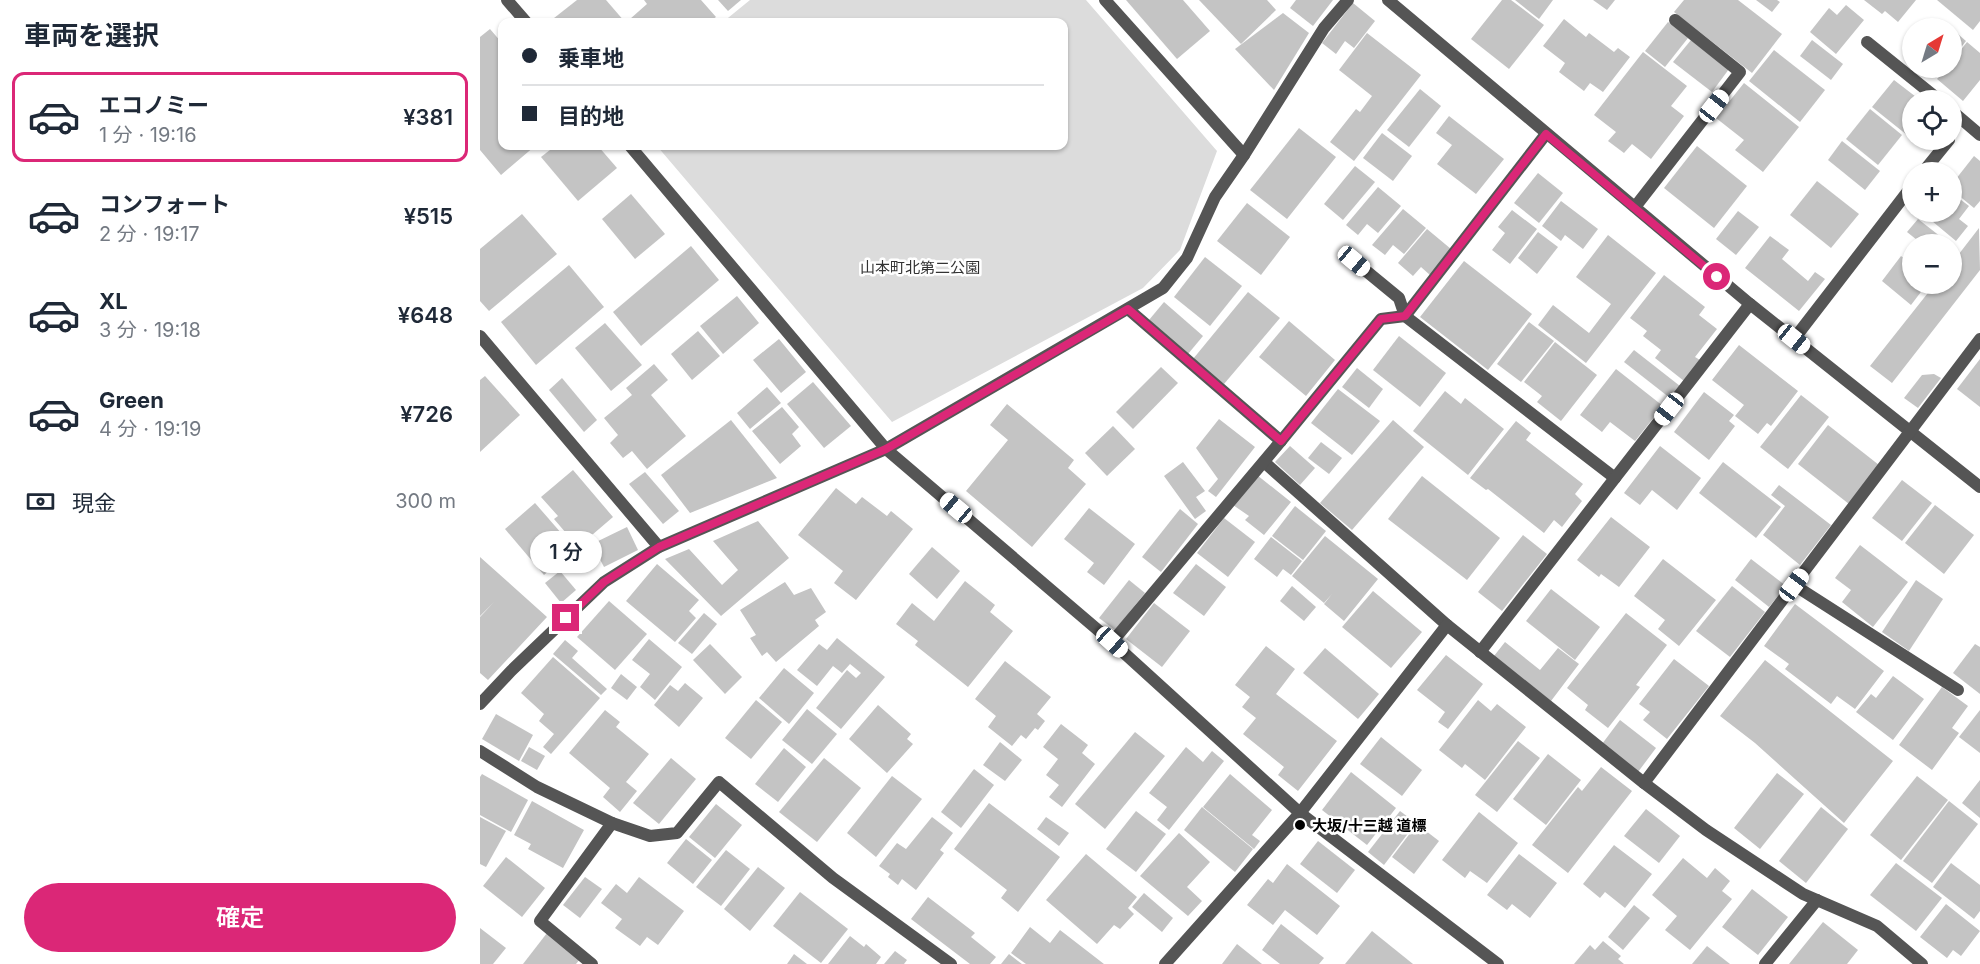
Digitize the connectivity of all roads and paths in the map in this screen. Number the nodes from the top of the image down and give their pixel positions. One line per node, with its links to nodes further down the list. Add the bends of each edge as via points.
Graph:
1 (507, 0): 5 (street)
2 (1105, 0): 14 (street)
3 (1348, 0): 14 (street, via 1324,28)
4 (1388, 0): 10 (street)
5 (523, 18)
6 (1675, 20): 17 (street, via 1740,72)
7 (1867, 42): 8 (street)
8 (1927, 90)
9 (1963, 121): 11 (street)
10 (1546, 134): 17 (street); 21 (street)
11 (1980, 135)
12 (633, 150): 27 (street)
13 (1940, 150): 15 (street)
14 (1244, 155): 20 (street, via 1215,196 1186,258 1162,288)
15 (1931, 162)
16 (1902, 199): 23 (street)
17 (1635, 207): 19 (street)
18 (1354, 261): 21 (street, via 1399,298)
19 (1750, 304): 23 (street); 29 (street)
20 (1128, 309): 26 (street); 27 (street)
21 (1405, 316): 26 (street, via 1381,319); 29 (street)
22 (480, 336): 31 (street)
23 (1794, 339): 25 (street)
24 (1980, 339): 25 (street)
25 (1910, 433): 30 (street); 32 (street)
26 (1281, 441): 28 (street)
27 (886, 449): 31 (street); 34 (street)
28 (1264, 462): 33 (street); 34 (street)
29 (1615, 478): 35 (street)
30 (1980, 487)
31 (659, 547): 37 (street, via 604,582)
32 (1794, 585): 36 (street); 39 (street)
33 (1447, 625): 35 (street); 40 (street)
34 (1112, 642): 40 (street)
35 (1480, 652): 39 (street)
36 (1958, 690)
37 (480, 704)
38 (480, 751): 41 (street, via 537,787)
39 (1644, 783): 42 (street, via 1706,830)
40 (1300, 813): 45 (street); 46 (street)
41 (612, 823): 43 (street, via 540,921); 44 (street, via 651,836 677,833 719,782 833,878)
42 (1817, 900): 47 (street); 48 (street, via 1877,926)
43 (592, 964)
44 (951, 964)
45 (1165, 964)
46 (1498, 964)
47 (1765, 964)
48 (1922, 964)

